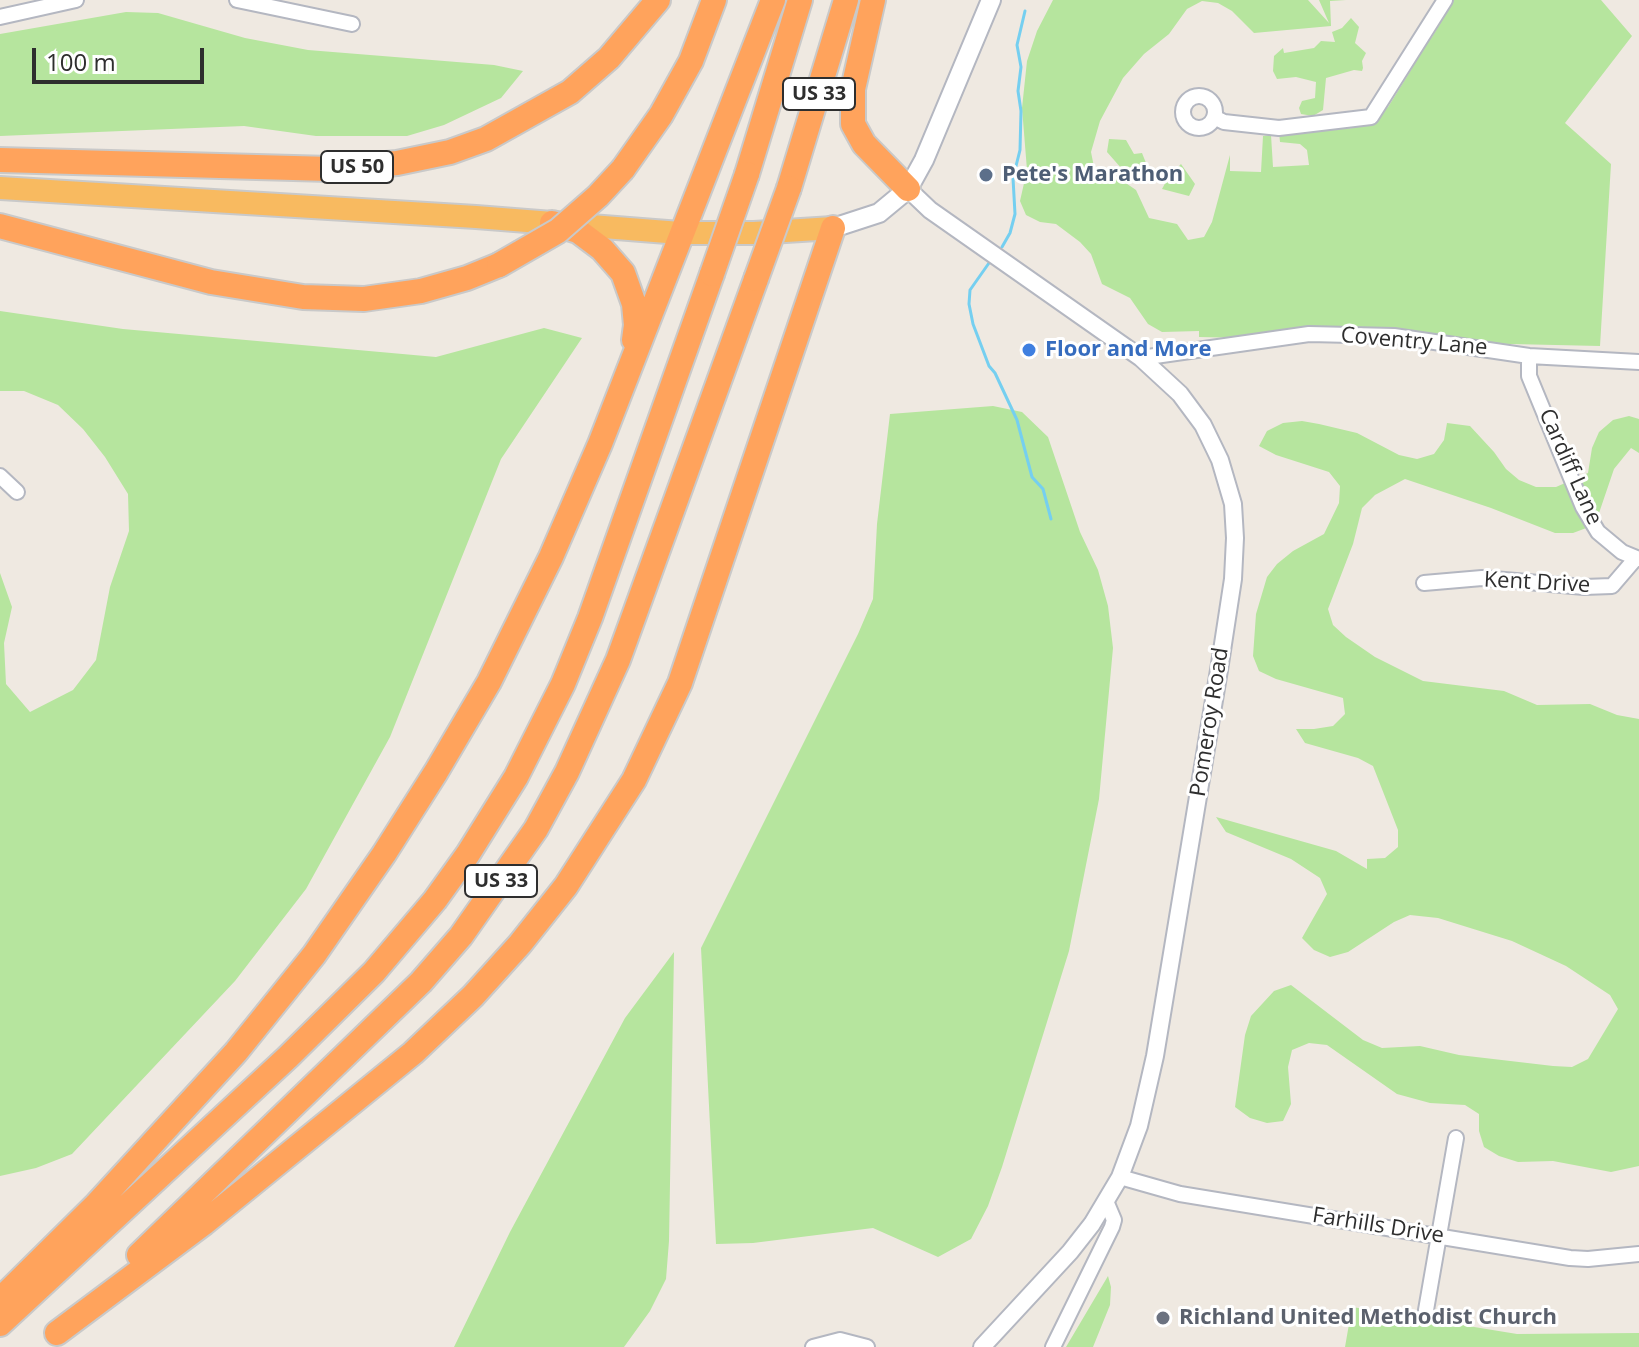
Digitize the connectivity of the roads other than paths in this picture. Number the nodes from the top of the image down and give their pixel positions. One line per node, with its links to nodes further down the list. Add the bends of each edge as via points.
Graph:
1 (76, 0): 11 (street)
2 (237, 0): 12 (street)
3 (658, 0): 14 (highway, US 50, via 609,58 570,92 486,139 450,152 330,169)
4 (714, 0): 20 (highway, bridge, via 691,61 623,169 558,231 467,278 364,299 303,297 211,282)
5 (773, 0): 22 (highway)
6 (800, 0): 38 (highway, US 33, bridge, via 747,174 590,618 516,777 435,900 374,972)
7 (846, 0): 39 (highway, US 33, bridge, via 789,188 618,660 536,829 461,936 421,982)
8 (873, 0): 17 (highway, via 853,89 853,124 860,139)
9 (991, 0): 17 (main road)
10 (1445, 0): 13 (street, via 1371,117 1279,128)
11 (0, 17)
12 (352, 24)
13 (1214, 117)
14 (0, 160)
15 (0, 173): 18 (highway, via 152,184)
16 (0, 188): 18 (highway)
17 (908, 189): 21 (main road, via 879,213); 24 (street, Pomeroy Road, via 930,210)
18 (275, 204): 19 (highway)
19 (552, 223): 22 (highway); 26 (highway, via 578,231 623,273 636,325)
20 (0, 226)
21 (833, 228): 22 (highway); 39 (highway, via 680,683 634,780 566,886 473,996 413,1053 204,1223)
22 (680, 233): 26 (highway)
23 (1529, 356): 24 (street, Coventry Lane, via 1394,336 1309,334); 25 (street, Coventry Lane); 29 (street, Cardiff Lane, via 1529,376 1583,507 1598,532)
24 (1141, 358): 32 (street, Pomeroy Road, via 1180,394 1212,442 1233,504 1235,553 1147,1096)
25 (1639, 362)
26 (630, 364): 36 (highway, via 551,557 496,668 384,854 314,955 236,1052 96,1205)
27 (0, 476): 28 (street)
28 (17, 492)
29 (1638, 558): 30 (street, Kent Drive, via 1612,586 1482,578)
30 (1424, 583)
31 (1456, 1138): 34 (street)
32 (1120, 1177): 33 (street, Pomeroy Road); 34 (street, Farhills Drive, via 1180,1194)
33 (1106, 1201): 42 (street, Pomeroy Road, via 1070,1252); 43 (street, via 1112,1227)
34 (1440, 1236): 35 (street, Farhills Drive, via 1579,1259); 37 (street)
35 (1639, 1254)
36 (0, 1300)
37 (1426, 1310)
38 (0, 1324)
39 (49, 1340)
40 (813, 1347): 41 (street, via 840,1340)
41 (867, 1347)
42 (982, 1347)
43 (1053, 1347)

